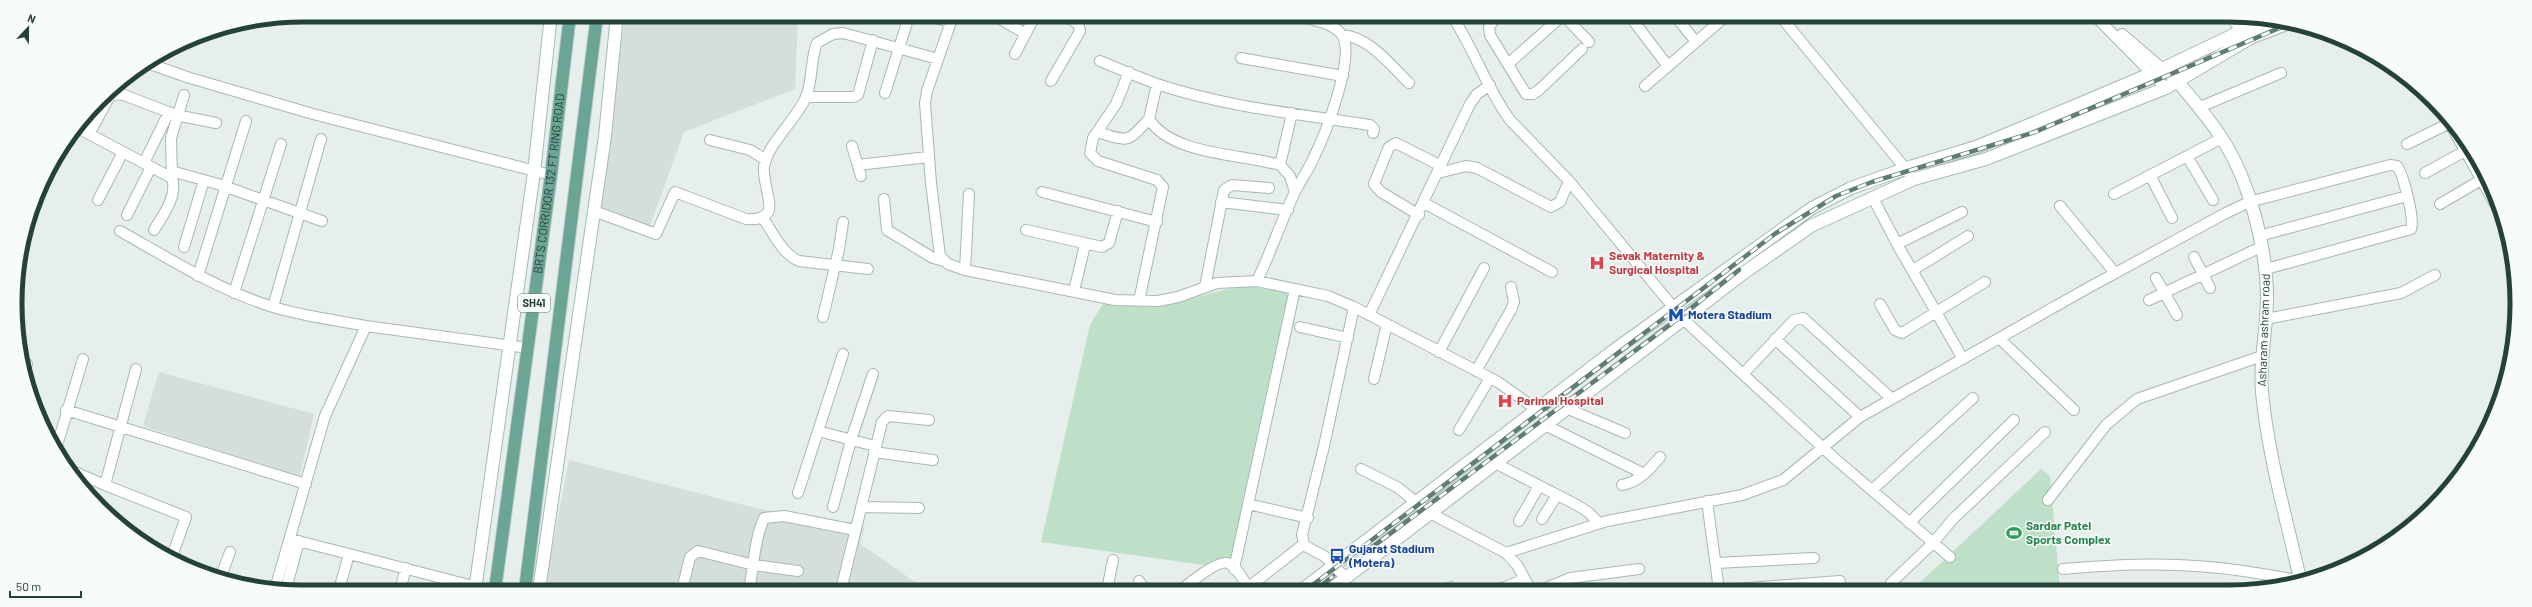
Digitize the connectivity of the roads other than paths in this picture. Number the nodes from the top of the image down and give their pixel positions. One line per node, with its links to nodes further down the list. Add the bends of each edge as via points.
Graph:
1 (550, 22): 83 (street)
2 (569, 22): 86 (main road, BRTS CORRIDOR 132 FT RING ROAD / SH41)
3 (596, 22): 264 (main road, SH41)
4 (616, 22): 112 (street, via 605,136)
5 (907, 22): 29 (street)
6 (951, 22): 32 (street)
7 (1005, 22): 25 (street)
8 (1032, 22): 25 (street)
9 (1075, 22): 41 (street, via 1080,30)
10 (1317, 22): 26 (street, via 1336,29)
11 (1456, 22): 45 (street)
12 (1492, 22): 34 (street, via 1489,27 1490,35)
13 (1555, 22): 34 (street)
14 (1569, 22): 34 (street, via 1586,45 1533,94 1526,94)
15 (1680, 22): 28 (street)
16 (1719, 22): 28 (street)
17 (1785, 22): 82 (street)
18 (2102, 22): 37 (street)
19 (2110, 22): 37 (street)
20 (2234, 22): 24 (street)
21 (1635, 23): 36 (street)
22 (2257, 24): 24 (street)
23 (2280, 26): 43 (street, via 2250,38)
24 (2241, 31): 37 (street)
25 (1026, 34): 30 (street)
26 (1342, 36): 40 (street, via 1346,50); 42 (street, via 1351,36 1365,42)
27 (873, 40): 29 (street); 52 (street, via 858,95); 52 (street, via 843,33 833,34 817,43)
28 (1696, 42): 36 (street)
29 (898, 47): 32 (street); 48 (street)
30 (1015, 54)
31 (1241, 58): 40 (street)
32 (938, 59): 76 (street, via 925,103)
33 (1100, 61): 38 (street)
34 (1508, 64)
35 (154, 65): 83 (street, via 313,114)
36 (1668, 66): 46 (street)
37 (2157, 71): 43 (street); 47 (street); 82 (street, via 1976,147)
38 (1129, 72): 44 (street); 63 (street, via 1116,104)
39 (2281, 73): 54 (street)
40 (1343, 76): 58 (street)
41 (1052, 81)
42 (1409, 82)
43 (2178, 82): 47 (street); 51 (street, Asharam ashram road)
44 (1157, 84): 56 (street, via 1209,98); 57 (street)
45 (1490, 85): 81 (street, via 1477,94 1470,104); 92 (street, via 1510,120)
46 (1645, 86)
47 (2166, 88): 51 (street); 89 (street, via 1986,159)
48 (885, 93)
49 (115, 94): 55 (street, via 124,95)
50 (184, 95): 55 (street)
51 (2189, 95): 54 (street, Asharam ashram road)
52 (806, 97): 77 (street)
53 (107, 102): 65 (street)
54 (2200, 107): 66 (street, Asharam ashram road)
55 (172, 113): 60 (street); 78 (street); 85 (street)
56 (1292, 113): 58 (street); 79 (street)
57 (1149, 119): 63 (street, via 1131,138 1125,139); 79 (street, via 1162,134 1181,144)
58 (1329, 119): 64 (street, via 1370,125 1374,129); 97 (street, via 1315,156)
59 (246, 121): 94 (street)
60 (216, 123)
61 (2445, 124): 70 (street)
62 (82, 130): 65 (street)
63 (1098, 132): 122 (street, via 1091,143 1090,153 1093,158 1161,183 1163,191)
64 (1373, 133)
65 (89, 134): 74 (street)
66 (2222, 138): 75 (street); 107 (street, Asharam ashram road, via 2235,162)
67 (321, 139): 115 (street)
68 (710, 140): 77 (street, via 750,150)
69 (281, 144): 104 (street)
70 (2407, 144)
71 (852, 146): 80 (street)
72 (2463, 147): 73 (street)
73 (2465, 151): 84 (street); 91 (street)
74 (123, 152): 78 (street); 103 (street)
75 (2187, 156): 87 (street); 105 (street)
76 (928, 157): 80 (street); 132 (street, via 938,251)
77 (766, 160): 118 (street, via 764,178 770,206)
78 (148, 165): 85 (street); 116 (street)
79 (1280, 165): 97 (street, via 1290,176)
80 (858, 166): 88 (street)
81 (1440, 169): 92 (street, via 1466,166 1477,168 1551,207 1560,202); 108 (street); 117 (street, via 1400,144 1392,143 1389,147 1374,184 1381,192)
82 (1906, 169): 89 (street); 159 (street, via 1851,188 1812,208)
83 (534, 172): 86 (street); 172 (street)
84 (2425, 173)
85 (171, 174): 90 (street); 123 (street, via 173,194)
86 (551, 175): 173 (main road, BRTS CORRIDOR 132 FT RING ROAD / SH41)
87 (2150, 175): 99 (street); 119 (street)
88 (861, 176)
89 (1914, 179): 101 (street)
90 (204, 180): 94 (street); 130 (street)
91 (2481, 180): 93 (street); 109 (street)
92 (1569, 181): 159 (street)
93 (2483, 184)
94 (224, 187): 104 (street); 143 (street)
95 (1269, 188): 106 (street, via 1232,185 1224,190)
96 (1042, 192): 113 (street)
97 (1295, 192): 111 (street)
98 (969, 194): 137 (street)
99 (2114, 194)
100 (2407, 196): 107 (street, via 2399,169 2393,164); 127 (street); 136 (street, via 2413,222 2411,229)
101 (1873, 198): 128 (street); 164 (street, via 1811,226 1774,250)
102 (884, 199): 132 (street, via 887,230 933,258)
103 (98, 200)
104 (264, 200): 115 (street); 152 (street)
105 (2213, 200)
106 (1221, 202): 111 (street); 147 (street)
107 (2249, 202): 127 (street, Asharam ashram road); 140 (street)
108 (1424, 203): 117 (street); 139 (street)
109 (2440, 204)
110 (2060, 206): 140 (street)
111 (1288, 210): 145 (street)
112 (594, 211): 118 (street, via 656,234 675,192 746,219); 265 (street)
113 (1118, 212): 122 (street); 129 (street, via 1106,246)
114 (1962, 212): 128 (street)
115 (300, 213): 120 (street); 158 (street)
116 (127, 215)
117 (1419, 215): 161 (street)
118 (762, 217): 133 (street, via 785,252 792,258)
119 (2172, 218)
120 (322, 220)
121 (843, 222): 133 (street)
122 (1156, 222): 155 (street)
123 (154, 230)
124 (1026, 230): 129 (street)
125 (120, 231): 143 (street)
126 (1968, 236): 138 (street)
127 (2260, 241): 136 (street, Asharam ashram road); 141 (street)
128 (1897, 244): 138 (street)
129 (1085, 245): 151 (street)
130 (184, 247)
131 (2194, 257): 141 (street)
132 (944, 261): 137 (street)
133 (835, 265): 134 (street); 163 (street)
134 (868, 268)
135 (1484, 268): 174 (street)
136 (2266, 269): 165 (street, Asharam ashram road)
137 (965, 270): 151 (street)
138 (1913, 270): 160 (street)
139 (1552, 272)
140 (2115, 273): 170 (street)
141 (2203, 274): 150 (street); 153 (street)
142 (2435, 275): 165 (street, via 2401,293)
143 (198, 276): 152 (street)
144 (2156, 278): 153 (street)
145 (1257, 281): 147 (street, via 1235,281); 149 (street)
146 (1985, 282): 160 (street)
147 (1205, 287): 155 (street, via 1178,297)
148 (1510, 287): 180 (street, via 1514,302 1511,310)
149 (1294, 288): 157 (street, via 1328,296); 220 (street)
150 (2210, 288)
151 (1074, 291): 155 (street, via 1115,300)
152 (234, 292): 158 (street)
153 (2165, 292): 154 (street); 162 (street)
154 (2149, 300)
155 (1139, 301)
156 (1880, 304): 160 (street, via 1895,330 1900,333)
157 (1354, 306): 161 (street); 169 (street)
158 (273, 307): 167 (street)
159 (1673, 307): 164 (street); 189 (street)
160 (1936, 311): 178 (street)
161 (1369, 315): 166 (street)
162 (2177, 315)
163 (822, 317)
164 (1683, 319): 182 (street); 187 (street)
165 (2266, 319): 176 (street, Asharam ashram road)
166 (1387, 324): 174 (street); 184 (street)
167 (366, 326): 172 (street); 210 (street, via 325,416)
168 (1300, 327): 169 (street)
169 (1348, 338): 225 (street)
170 (1999, 338): 178 (street); 190 (street)
171 (1775, 339): 182 (street); 186 (street, via 1794,320 1803,318); 191 (street)
172 (509, 344): 173 (street); 262 (street)
173 (528, 348): 263 (main road, BRTS CORRIDOR 132 FT RING ROAD / SH41)
174 (1439, 352): 180 (street)
175 (843, 354): 197 (street)
176 (2262, 356): 217 (street, via 2137,399 2106,425); 250 (street, Asharam ashram road, via 2266,428)
177 (83, 359): 188 (street)
178 (1963, 359): 186 (street)
179 (136, 369): 195 (street)
180 (1476, 371): 183 (street)
181 (873, 374): 200 (street)
182 (1743, 374): 202 (street)
183 (1490, 378): 189 (street); 196 (street)
184 (1374, 379)
185 (1973, 398): 214 (street)
186 (1892, 399): 191 (street)
187 (1566, 408): 194 (street); 199 (street)
188 (66, 410): 195 (street); 201 (street)
189 (1538, 410): 194 (street); 219 (street)
190 (2074, 410)
191 (1860, 417): 202 (street)
192 (929, 420): 203 (street, via 888,416 882,422)
193 (2014, 420): 229 (street)
194 (1548, 422): 206 (street); 209 (street)
195 (122, 428): 210 (street); 211 (street)
196 (1459, 430)
197 (818, 431): 200 (street); 215 (street)
198 (2045, 432): 232 (street, via 1953,519)
199 (1625, 433)
200 (851, 440): 203 (street); 221 (street)
201 (58, 441)
202 (1824, 447): 214 (street); 218 (street, via 1783,480 1742,495)
203 (874, 449): 205 (street); 222 (street)
204 (1660, 457): 209 (street)
205 (933, 460)
206 (1495, 463): 212 (street); 224 (street)
207 (1361, 469): 219 (street, via 1397,487)
208 (79, 474): 211 (street)
209 (1644, 474): 213 (street)
210 (306, 484): 231 (street)
211 (105, 485): 235 (street, via 186,517)
212 (1539, 486): 216 (street); 227 (street)
213 (1622, 486)
214 (1872, 490): 229 (street)
215 (798, 492)
216 (1557, 495): 226 (street); 228 (street, via 1588,512)
217 (2048, 500)
218 (1707, 501): 228 (street); 241 (street)
219 (1417, 502): 224 (street); 243 (street)
220 (1248, 504): 225 (street); 245 (street)
221 (833, 507)
222 (861, 507): 223 (street); 230 (street)
223 (919, 508)
224 (1430, 513): 236 (street); 251 (street)
225 (1308, 518): 233 (street, via 1302,535)
226 (1542, 519)
227 (1519, 521)
228 (1599, 523): 236 (street)
229 (1909, 523): 232 (street)
230 (855, 530): 242 (street, via 784,516 764,518 756,536); 268 (street)
231 (294, 540): 237 (street); 257 (street); 258 (street)
232 (1933, 543): 238 (street); 256 (street)
233 (1304, 544): 243 (street); 273 (street)
234 (230, 552): 249 (street)
235 (173, 553)
236 (1506, 553): 253 (street)
237 (349, 554): 244 (street); 259 (street)
238 (1950, 557)
239 (1814, 558): 241 (street)
240 (1113, 560): 269 (street)
241 (1716, 563): 279 (street)
242 (754, 565): 248 (street); 266 (street, via 698,551 690,557); 267 (street)
243 (1334, 565): 251 (street); 274 (street)
244 (406, 568): 260 (street); 261 (street)
245 (1234, 569): 254 (street, via 1226,563 1211,568); 272 (street)
246 (1639, 569): 278 (street, via 1570,578)
247 (2063, 569): 252 (street, via 2168,564 2208,566)
248 (798, 571)
249 (222, 573)
250 (2298, 576)
251 (1346, 578): 275 (street)
252 (2291, 578)
253 (1525, 579): 276 (street); 277 (street)
254 (1192, 581): 270 (street); 271 (street)
255 (1840, 581): 280 (street)
256 (1891, 583)
257 (277, 584)
258 (287, 584)
259 (340, 585)
260 (401, 585)
261 (452, 585)
262 (472, 585)
263 (496, 585)
264 (526, 585)
265 (540, 585)
266 (683, 585)
267 (750, 585)
268 (842, 585)
269 (1108, 585)
270 (1187, 585)
271 (1195, 585)
272 (1244, 585)
273 (1252, 585)
274 (1308, 585)
275 (1337, 585)
276 (1510, 585)
277 (1528, 585)
278 (1553, 585)
279 (1720, 585)
280 (1787, 585)

